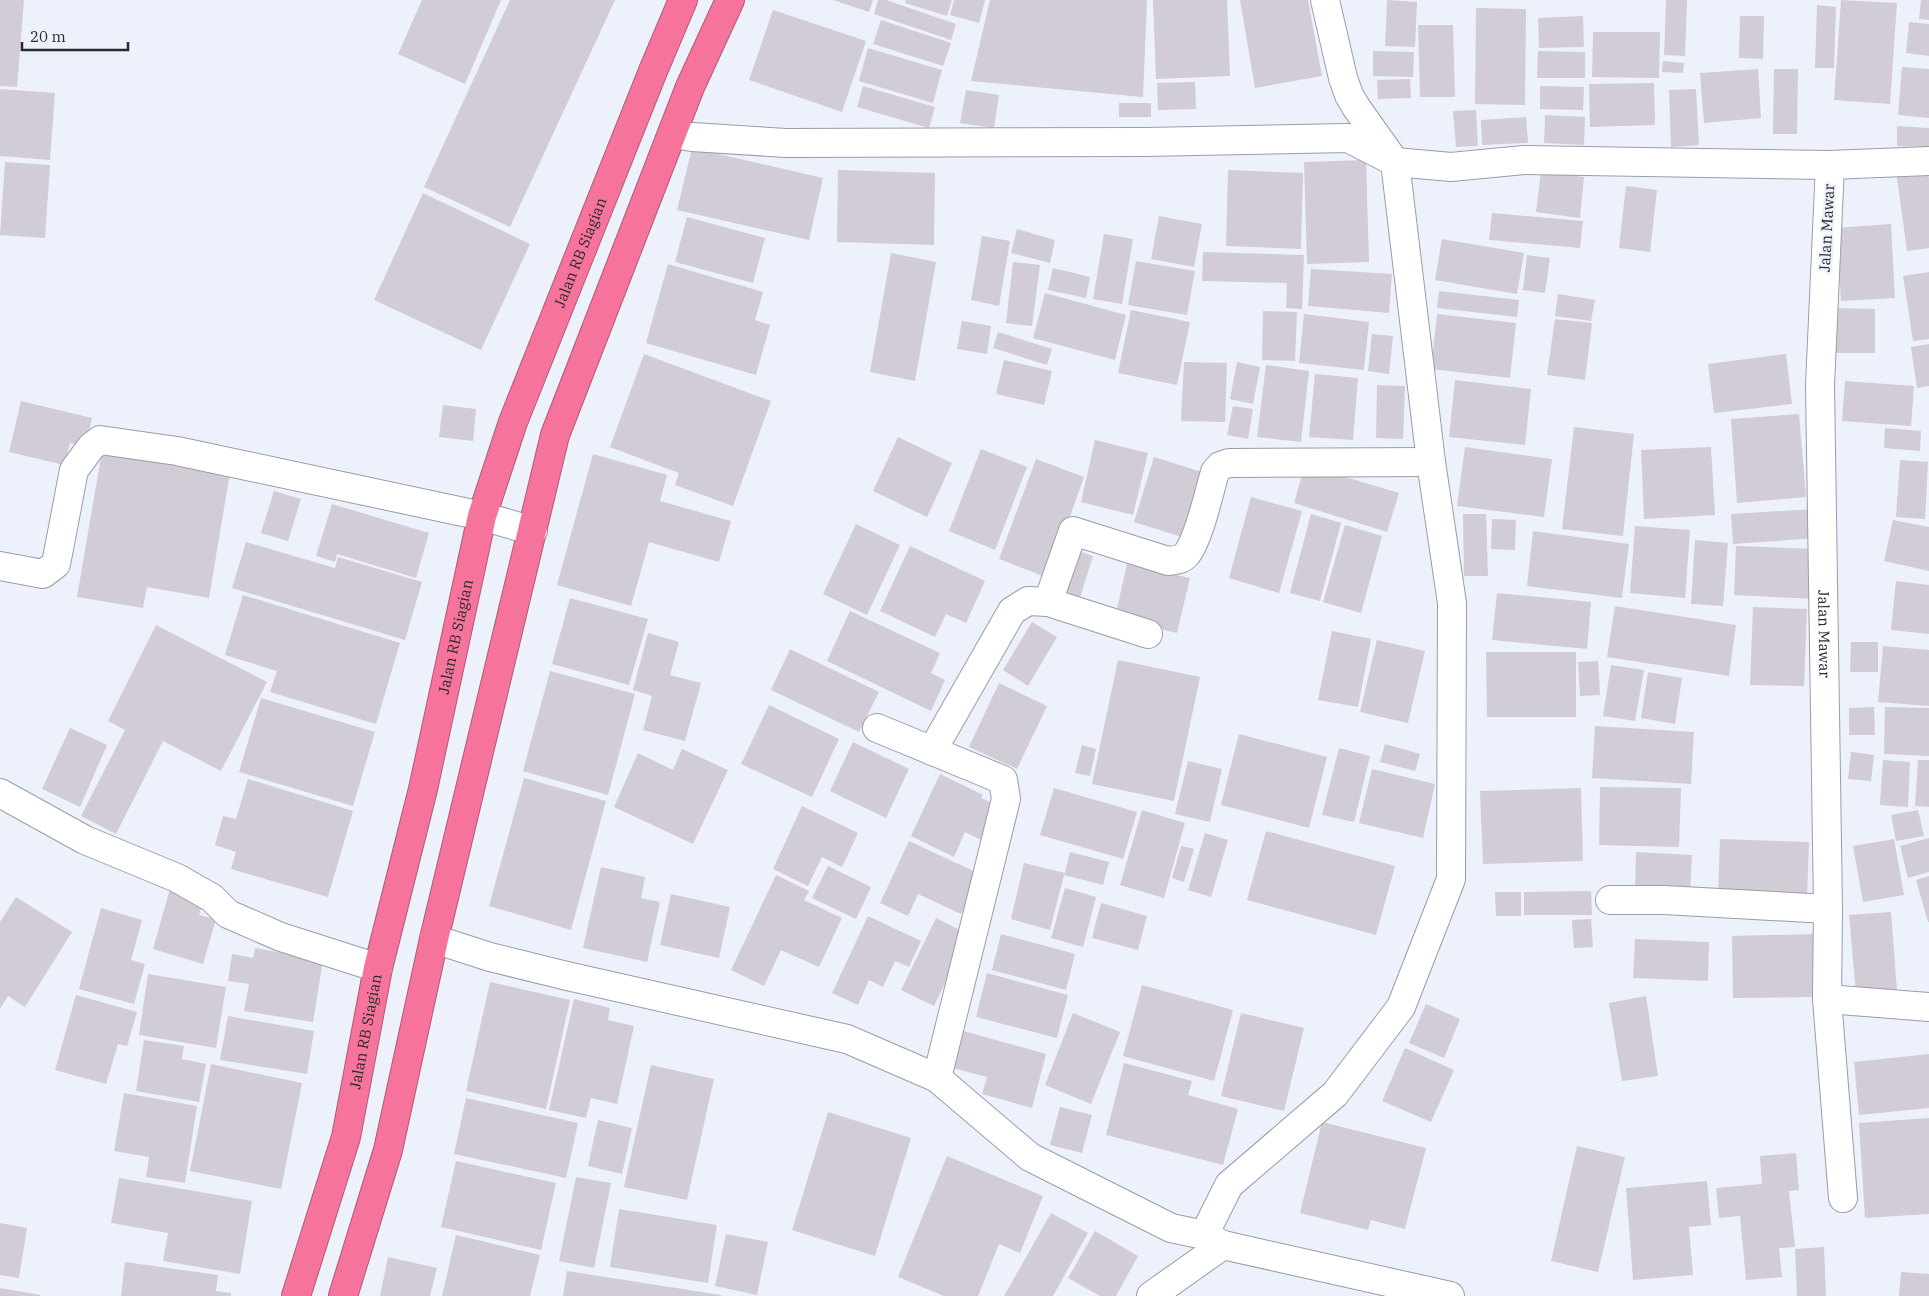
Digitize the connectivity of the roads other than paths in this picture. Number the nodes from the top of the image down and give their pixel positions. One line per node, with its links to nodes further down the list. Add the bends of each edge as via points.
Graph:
1 (683, 0): 9 (highway, Jalan RB Siagian, via 513,422)
2 (730, 0): 4 (highway)
3 (1325, 0): 6 (street, via 1349,95)
4 (672, 134): 6 (street, via 786,143 1348,138); 10 (highway, via 555,435)
5 (1929, 161): 7 (street)
6 (1395, 162): 7 (street, via 1451,167 1524,160); 8 (street)
7 (1830, 165): 18 (street, Jalan Mawar, via 1820,385)
8 (1431, 462): 12 (street, via 1229,462 1215,472 1193,544 1186,556 1168,561 1073,531); 25 (street, via 1452,603 1451,879 1401,1007 1335,1094 1229,1185)
9 (482, 516): 10 (street); 11 (street, via 177,451 100,440 74,470 56,564 43,574); 20 (highway, Jalan RB Siagian, via 423,789)
10 (533, 531): 19 (highway)
11 (0, 566)
12 (1048, 602): 13 (street); 15 (street, via 1028,602 1012,611)
13 (1148, 634)
14 (877, 728): 15 (street)
15 (932, 751): 23 (street, via 1003,780 1006,799)
16 (0, 793): 20 (street, via 84,840 177,878 212,898 228,914 281,937)
17 (1610, 900): 18 (street)
18 (1828, 909): 21 (street, Jalan Mawar)
19 (434, 939): 23 (street, via 567,976 847,1040); 27 (highway, via 388,1150)
20 (378, 968): 26 (highway, Jalan RB Siagian, via 346,1137)
21 (1827, 999): 22 (street); 24 (street, Jalan Mawar)
22 (1929, 1007)
23 (937, 1078): 25 (street, via 1030,1156 1171,1228)
24 (1843, 1198)
25 (1213, 1240): 28 (street); 29 (street)
26 (296, 1296)
27 (343, 1296)
28 (1151, 1296)
29 (1450, 1296)

